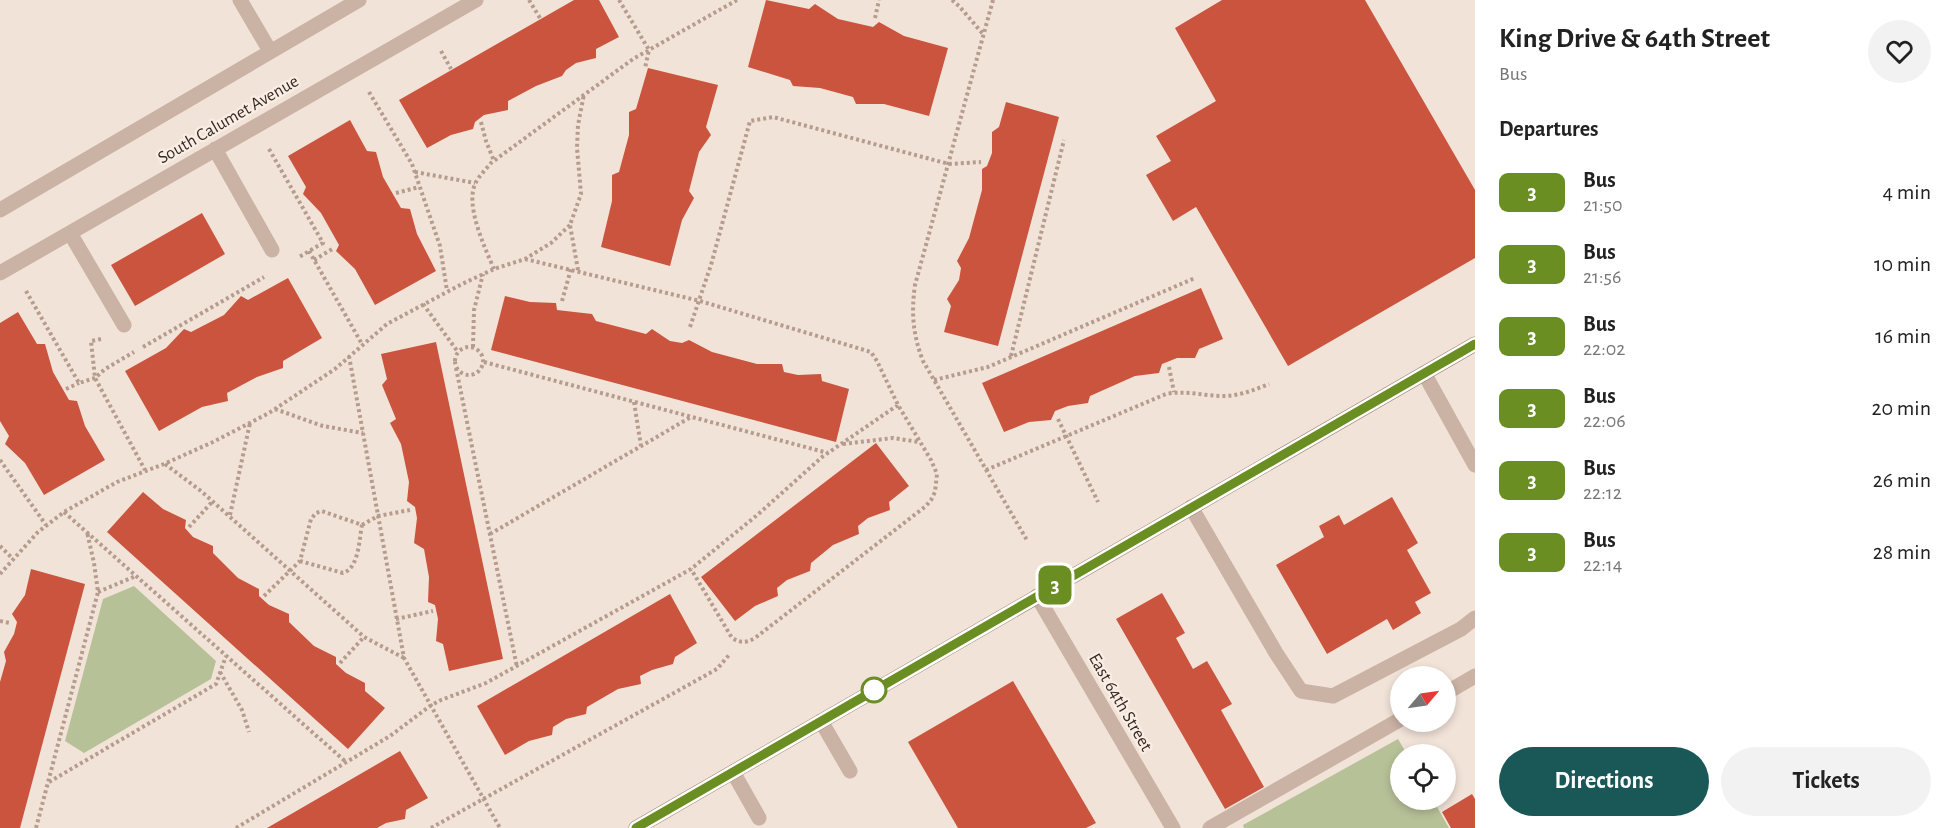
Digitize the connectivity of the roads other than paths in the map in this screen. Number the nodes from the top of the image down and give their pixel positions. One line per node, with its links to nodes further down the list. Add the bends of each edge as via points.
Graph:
1 (240, 0): 4 (street)
2 (359, 0): 4 (street)
3 (476, 0): 5 (street, South Calumet Avenue)
4 (270, 51): 6 (street)
5 (215, 149): 7 (street, South Calumet Avenue); 8 (street)
6 (0, 210)
7 (70, 233): 9 (street, South Calumet Avenue); 10 (street)
8 (272, 250)
9 (0, 273)
10 (124, 325)
11 (1475, 344): 12 (main road)
12 (1424, 373): 13 (street); 14 (main road)
13 (1475, 465)
14 (1191, 507): 15 (main road); 16 (street, via 1301,691 1333,696)
15 (1037, 596): 19 (main road); 25 (street, East 64th Street)
16 (1475, 618)
17 (1475, 676): 18 (street)
18 (1456, 687)
19 (821, 721): 21 (street); 22 (main road)
20 (1390, 724): 26 (street)
21 (850, 771)
22 (733, 772): 23 (street); 24 (main road)
23 (759, 818)
24 (636, 828)
25 (1173, 828)
26 (1210, 828)

